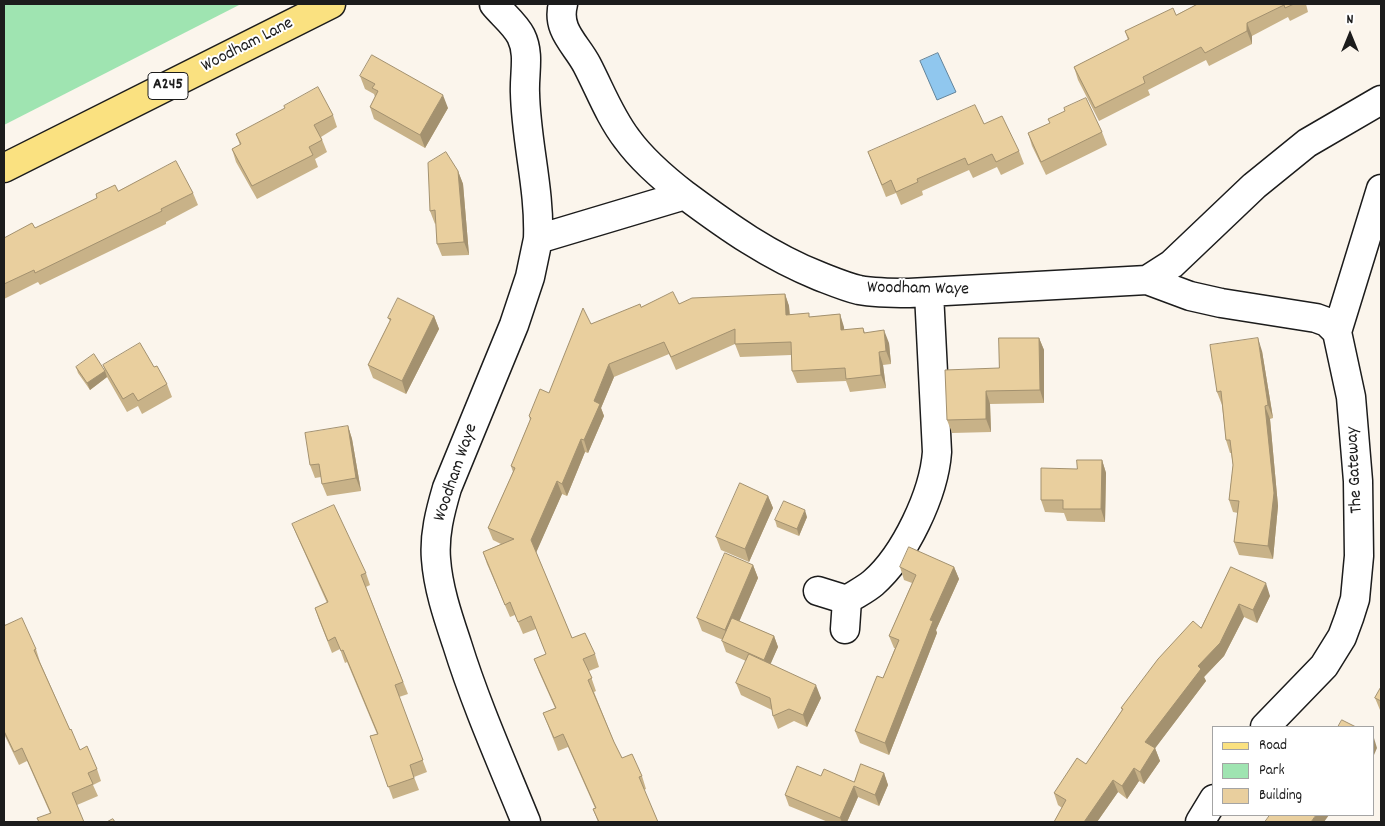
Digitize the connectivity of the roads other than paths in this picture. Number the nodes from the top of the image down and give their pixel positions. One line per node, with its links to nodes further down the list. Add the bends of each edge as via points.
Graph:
1 (332, 4): 6 (main road, Woodham Lane / A245)
2 (494, 4): 4 (street, Woodham Waye)
3 (562, 12): 4 (street, Woodham Waye); 8 (street, Woodham Waye, via 568,38 587,64 626,138 662,177)
4 (521, 37): 9 (street, Woodham Waye, via 526,64 524,93 539,215)
5 (1381, 100): 10 (street, Woodham Waye, via 1306,143 1254,186 1172,264)
6 (4, 168)
7 (1381, 190): 12 (street, The Gateway)
8 (685, 195): 9 (street); 11 (street, Woodham Waye, via 767,252 820,276 872,292)
9 (538, 239): 18 (street, Woodham Waye, via 530,277 514,324 447,488 436,538 436,561 445,607 468,680)
10 (1146, 280): 11 (street, Woodham Waye); 12 (street, Woodham Waye, via 1190,296 1316,318 1327,322)
11 (929, 292): 14 (street, via 936,452 933,476 924,507 899,553 874,582)
12 (1338, 332): 16 (street, The Gateway, via 1351,397 1358,472 1359,556 1355,599 1342,638 1324,666)
13 (818, 591): 14 (street)
14 (847, 600): 15 (street)
15 (845, 628)
16 (1266, 726)
17 (1212, 802): 19 (street)
18 (526, 822)
19 (1200, 822)

